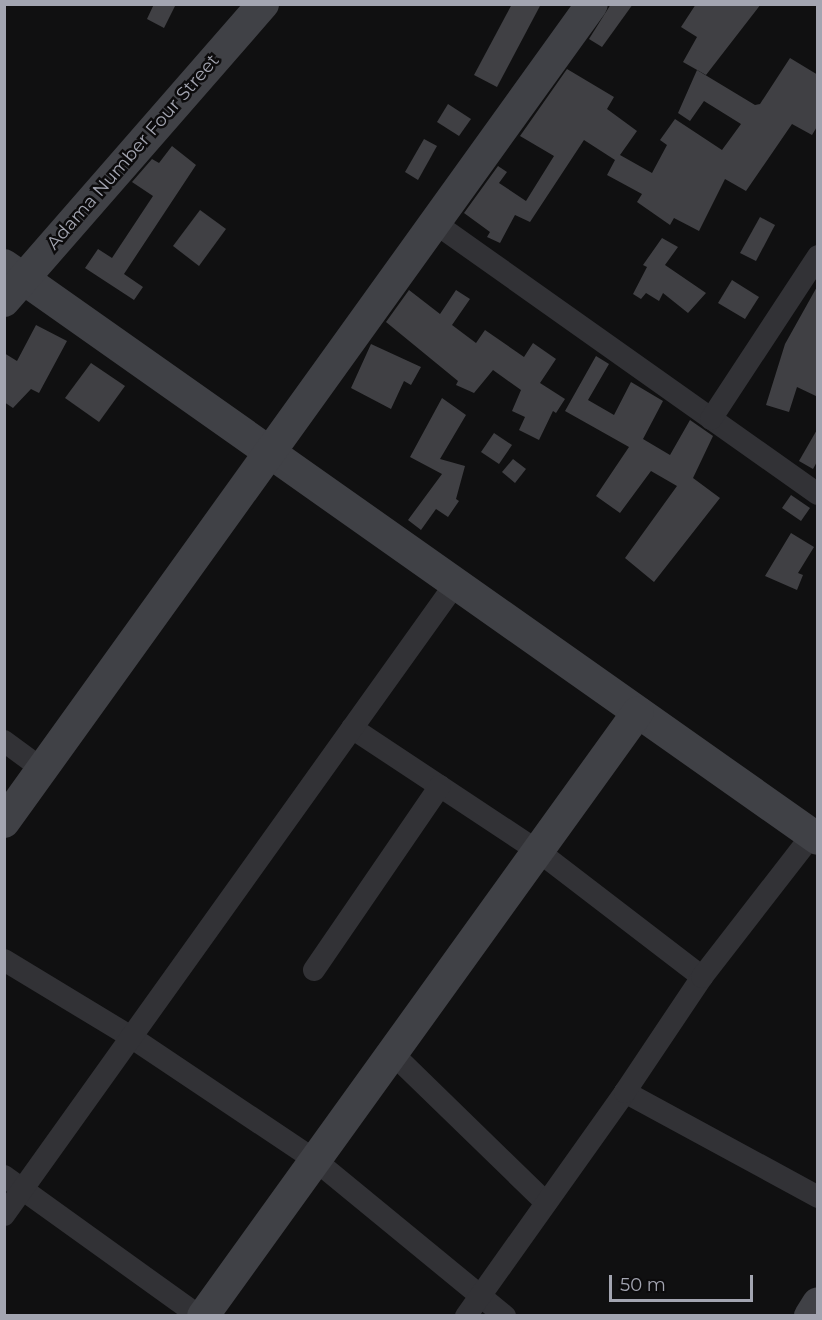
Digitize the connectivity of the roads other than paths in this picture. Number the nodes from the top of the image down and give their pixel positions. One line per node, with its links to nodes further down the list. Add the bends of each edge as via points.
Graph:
1 (263, 4): 5 (street, Adama Number Four Street)
2 (592, 4): 3 (street)
3 (435, 223): 6 (street); 7 (street)
4 (818, 256): 6 (street)
5 (11, 281): 7 (street)
6 (711, 419): 8 (street)
7 (270, 452): 9 (street); 13 (street)
8 (818, 494)
9 (456, 583): 10 (street); 11 (street)
10 (638, 712): 16 (street); 17 (street)
11 (352, 728): 14 (street); 21 (street)
12 (4, 741): 13 (street)
13 (42, 769): 15 (street)
14 (440, 786): 17 (street); 19 (street)
15 (4, 822)
16 (815, 837): 20 (street)
17 (538, 851): 20 (street); 22 (street)
18 (4, 960): 21 (street)
19 (314, 970)
20 (702, 977): 23 (street)
21 (131, 1037): 24 (street); 26 (street)
22 (392, 1053): 24 (street); 28 (street)
23 (625, 1092): 27 (street); 28 (street)
24 (315, 1160): 30 (street); 32 (street)
25 (4, 1176): 26 (street)
26 (23, 1189): 29 (street); 32 (street)
27 (818, 1197)
28 (546, 1203): 30 (street)
29 (4, 1215)
30 (480, 1296): 33 (street); 34 (street)
31 (818, 1303): 35 (street)
32 (201, 1316)
33 (466, 1316)
34 (506, 1316)
35 (810, 1316)

